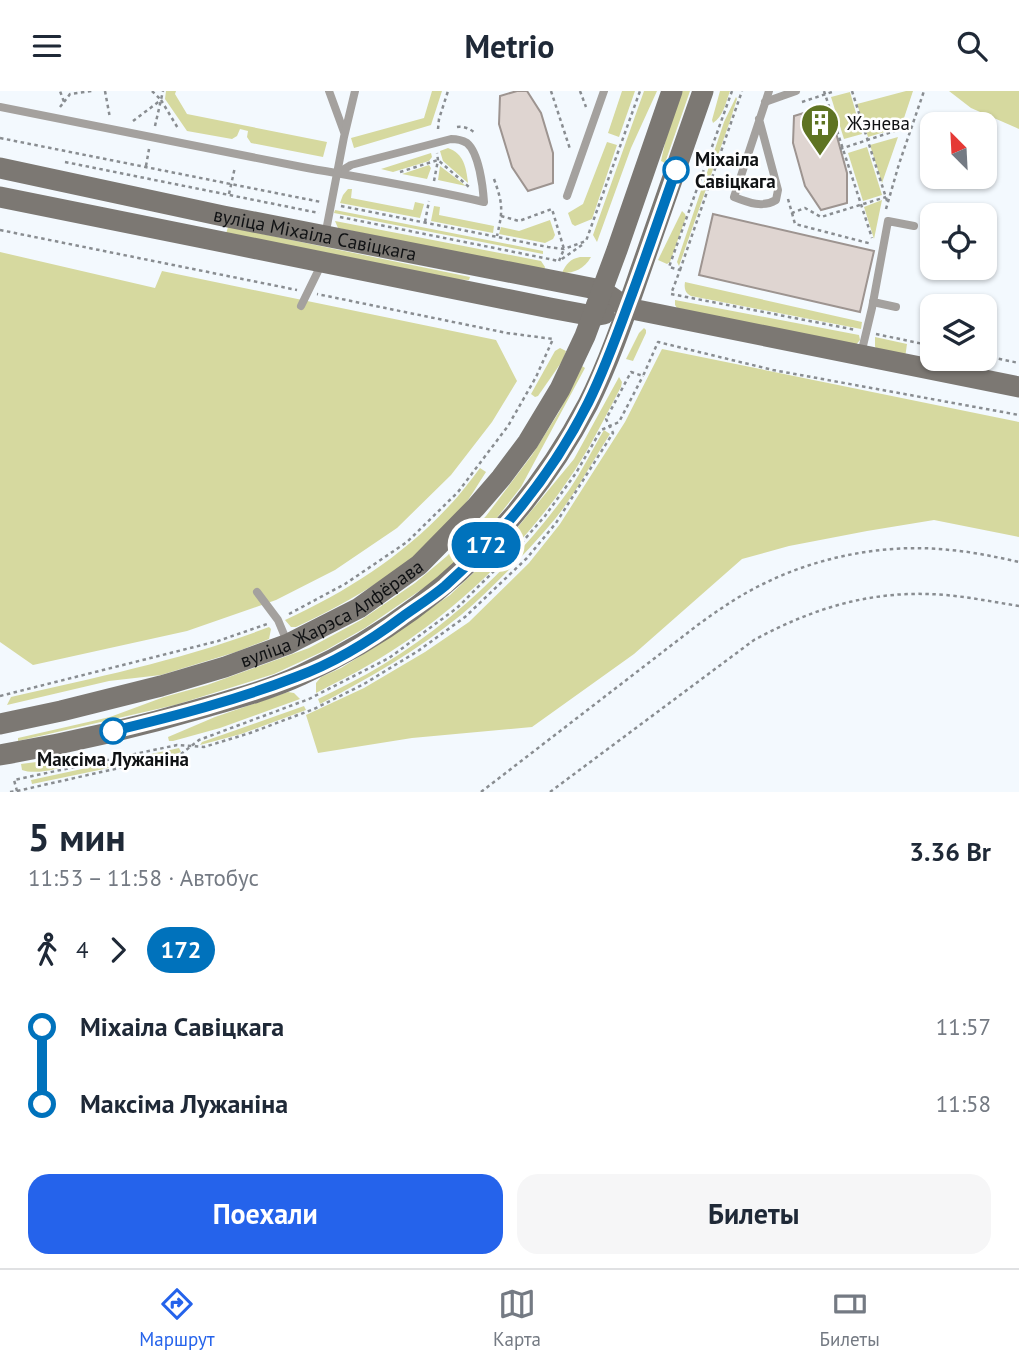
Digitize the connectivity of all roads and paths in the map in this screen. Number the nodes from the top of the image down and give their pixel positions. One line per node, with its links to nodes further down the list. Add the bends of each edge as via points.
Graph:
1 (60, 91): 24 (path)
2 (92, 91): 24 (path, via 70,94)
3 (105, 91): 29 (path)
4 (152, 91): 21 (path)
5 (329, 91): 36 (lane)
6 (355, 91): 36 (lane)
7 (448, 91): 34 (path)
8 (551, 91): 41 (path)
9 (580, 91): 22 (path, via 586,108)
10 (604, 91): 55 (lane)
11 (672, 91): 74 (main road, вуліца Жарэса Алфёрава)
12 (703, 91): 79 (main road, вуліца Жарэса Алфёрава)
13 (732, 91): 73 (path, via 669,267)
14 (743, 91): 73 (path)
15 (769, 91): 23 (lane)
16 (796, 91): 23 (lane)
17 (835, 91): 20 (path)
18 (852, 91): 38 (path)
19 (922, 91): 30 (path)
20 (825, 93): 25 (path); 40 (path)
21 (161, 100): 31 (path, via 128,124); 35 (path, via 182,135)
22 (589, 100)
23 (765, 101): 28 (lane)
24 (64, 102): 27 (path)
25 (802, 102)
26 (0, 107): 42 (lane)
27 (57, 111)
28 (759, 119): 28 (lane, via 778,190 776,200 767,205 734,197)
29 (111, 121)
30 (913, 125): 38 (path); 58 (path)
31 (141, 127)
32 (443, 127): 34 (path)
33 (453, 127): 37 (path, via 473,131)
34 (438, 129): 39 (path, via 432,131)
35 (173, 133)
36 (345, 134): 47 (lane)
37 (480, 139)
38 (867, 141): 40 (path); 57 (path)
39 (434, 144): 44 (path); 47 (lane, via 351,165); 52 (lane, via 451,139 468,144 482,180 484,202)
40 (842, 149): 59 (path)
41 (571, 152)
42 (238, 154): 47 (lane); 54 (path)
43 (54, 160): 54 (path)
44 (438, 160): 46 (path); 50 (path); 52 (path)
45 (0, 168): 64 (main road, вуліца Міхаіла Савіцкага, via 223,216)
46 (399, 172)
47 (338, 173): 52 (lane); 64 (lane)
48 (493, 177): 62 (path, via 502,203)
49 (471, 182): 50 (path)
50 (470, 188): 53 (path)
51 (785, 188): 60 (path)
52 (432, 190): 63 (path)
53 (464, 190)
54 (229, 194): 64 (path)
55 (567, 196)
56 (0, 197): 72 (main road, вуліца Міхаіла Савіцкага)
57 (886, 197): 58 (path); 59 (path)
58 (888, 204): 61 (path)
59 (861, 205): 60 (path, via 821,217 805,208); 70 (path)
60 (792, 213): 70 (path, via 795,224)
61 (884, 214)
62 (501, 216): 68 (path); 71 (path, via 519,221 552,209 564,249)
63 (425, 222)
64 (326, 225): 71 (path); 74 (main road, вуліца Міхаіла Савіцкага)
65 (914, 226): 76 (lane, via 888,221)
66 (0, 230): 75 (path)
67 (878, 234): 70 (path)
68 (497, 236)
69 (586, 241): 71 (path)
70 (874, 245)
71 (559, 261)
72 (321, 262): 75 (lane); 80 (main road, вуліца Міхаіла Савіцкага)
73 (680, 269): 81 (path, via 671,294)
74 (601, 290): 79 (main road, вуліца Міхаіла Савіцкага); 80 (main road, вуліца Жарэса Алфёрава)
75 (308, 292): 77 (lane); 92 (path, via 553,339 508,426 457,492 407,542 345,585)
76 (873, 302): 78 (lane); 81 (lane)
77 (301, 306)
78 (896, 307)
79 (627, 308): 80 (main road, вуліца Міхаіла Савіцкага); 84 (main road, вуліца Міхаіла Савіцкага); 99 (main road, вуліца Жарэса Алфёрава, via 588,403 530,497 444,587 380,633 298,677 237,698 169,718)
80 (593, 316): 93 (main road, вуліца Жарэса Алфёрава, via 560,389 528,442 476,507 419,565 359,608)
81 (866, 332): 83 (path); 84 (lane)
82 (658, 342): 88 (path, via 773,370)
83 (920, 343)
84 (861, 355): 87 (main road, вуліца Міхаіла Савіцкага)
85 (997, 358): 86 (path)
86 (1019, 363)
87 (1019, 387)
88 (1019, 415)
89 (1019, 562): 102 (path, via 950,550 873,551 824,561 764,583 699,624)
90 (257, 593): 92 (lane)
91 (1019, 606): 103 (path, via 912,593 814,611 754,640)
92 (278, 620): 93 (lane); 95 (path, via 205,645)
93 (288, 644): 96 (main road, вуліца Жарэса Алфёрава, via 161,686)
94 (389, 658): 97 (path, via 309,699)
95 (0, 696)
96 (0, 725)
97 (192, 746): 98 (path); 100 (path, via 181,754); 100 (path, via 177,744 14,780)
98 (204, 747)
99 (0, 755)
100 (17, 791): 101 (path)
101 (10, 792)
102 (481, 792)
103 (550, 792)

